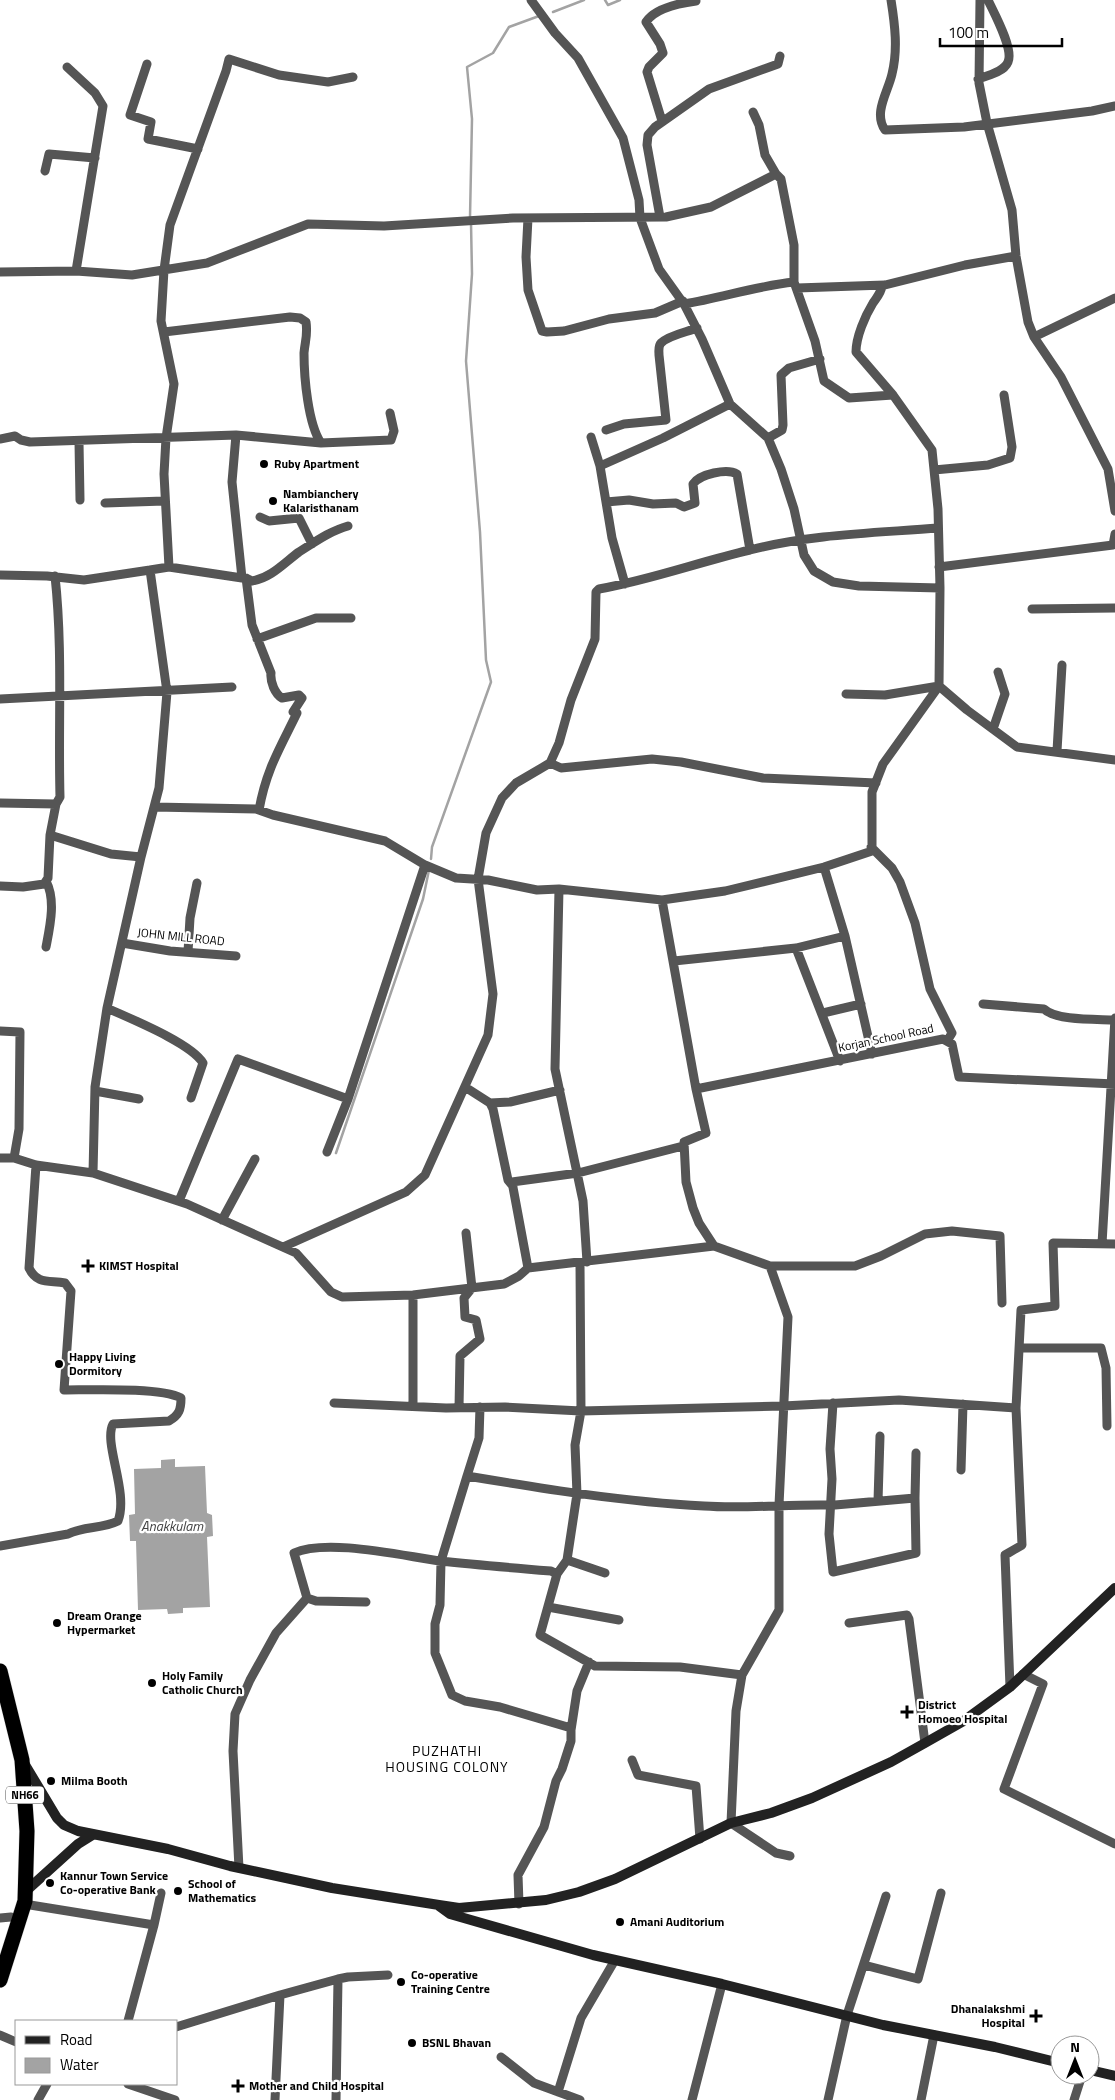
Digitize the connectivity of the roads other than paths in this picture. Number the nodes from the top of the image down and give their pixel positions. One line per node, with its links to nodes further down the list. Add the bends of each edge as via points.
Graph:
1 (531, 0): 21 (street, via 578,58 623,138 636,186)
2 (891, 0): 14 (street, via 896,36 892,73 880,112 880,124 885,130)
3 (980, 0): 10 (street)
4 (988, 0): 10 (street, via 1003,32 1009,62 1003,69)
5 (696, 1): 13 (street, via 682,2 655,14 646,22 663,53 647,72)
6 (780, 56): 13 (street, via 778,64 709,90)
7 (147, 64): 15 (street, via 130,115 151,122 148,139)
8 (68, 67): 16 (street, via 95,93 103,106)
9 (353, 77): 15 (street, via 328,82 279,75 229,59)
10 (978, 80): 14 (street)
11 (1115, 106): 14 (street)
12 (753, 112): 18 (street, via 765,155)
13 (662, 121): 19 (street, via 648,135 647,145)
14 (987, 123): 22 (street, via 1012,210)
15 (198, 149): 23 (street, via 170,225)
16 (95, 158): 17 (street, via 49,154); 24 (street)
17 (45, 171)
18 (776, 174): 19 (street, via 711,206); 26 (street, via 782,179 793,237)
19 (660, 217): 21 (street)
20 (528, 218): 21 (street); 23 (street, via 384,226 308,224 207,263); 29 (street, via 528,290 542,330 564,331)
21 (640, 218): 29 (street, via 659,269)
22 (1016, 256): 27 (street); 32 (street, via 1028,322)
23 (164, 270): 24 (street, via 132,275); 31 (street, via 161,321)
24 (76, 271): 25 (street)
25 (0, 272)
26 (795, 285): 27 (street); 29 (street, via 753,287 719,298); 33 (street)
27 (882, 286): 34 (street, via 865,320 856,352)
28 (1114, 300): 32 (street)
29 (684, 303): 30 (street)
30 (697, 328): 36 (street); 38 (street, via 672,337 659,346 666,420 624,424)
31 (164, 332): 40 (street, via 174,384); 45 (street, via 290,317 306,322 308,334 304,352 309,402 315,435)
32 (1034, 337): 52 (street, via 1061,377 1108,468)
33 (820, 359): 34 (street, via 824,381 849,398); 42 (street, via 789,368 781,375 782,430)
34 (892, 395): 47 (street, via 932,450)
35 (1004, 395): 47 (street, via 1012,447 1010,458 988,465)
36 (730, 404): 42 (street); 46 (street)
37 (390, 413): 45 (street, via 394,431 390,440)
38 (606, 430)
39 (236, 435): 40 (street); 45 (street); 65 (street, via 232,482)
40 (166, 438): 44 (street); 49 (street)
41 (591, 438): 46 (street)
42 (768, 438): 57 (street, via 782,469)
43 (0, 439): 44 (street, via 15,436 30,442)
44 (79, 442): 48 (street)
45 (321, 443)
46 (600, 466): 50 (street)
47 (934, 470): 55 (street)
48 (80, 500)
49 (164, 502): 51 (street); 60 (street)
50 (606, 502): 59 (street, via 676,503 684,508 694,503 695,480 733,472 737,474); 66 (street)
51 (105, 503)
52 (1115, 512)
53 (260, 517): 58 (street, via 270,521 299,518)
54 (348, 526): 58 (street)
55 (938, 528): 57 (street); 61 (street)
56 (1115, 534): 61 (street, via 1113,545)
57 (800, 540): 59 (street); 67 (street, via 814,571 833,582 859,586)
58 (312, 544): 65 (street, via 267,576 252,581)
59 (750, 550): 66 (street)
60 (169, 567): 62 (street); 65 (street)
61 (939, 567): 67 (street)
62 (150, 570): 64 (street, via 84,580); 76 (street)
63 (0, 575): 64 (street)
64 (55, 576): 78 (street)
65 (244, 578): 71 (street, via 252,625)
66 (625, 584): 83 (street, via 596,592 595,639)
67 (940, 588): 74 (street)
68 (1115, 608): 69 (street)
69 (1032, 609)
70 (351, 618): 71 (street, via 316,618)
71 (258, 639): 88 (street, via 277,695 282,698 299,695 302,698 271,765)
72 (1062, 664): 81 (street)
73 (998, 672): 80 (street, via 1005,694)
74 (939, 686): 77 (street, via 885,695); 80 (street); 84 (street, via 883,764)
75 (232, 687): 76 (street)
76 (167, 692): 78 (street); 87 (street, via 159,788)
77 (846, 694)
78 (60, 697): 79 (street); 86 (street, via 60,797)
79 (0, 699)
80 (993, 729): 81 (street, via 1017,747)
81 (1057, 751): 82 (street)
82 (1115, 760)
83 (550, 763): 84 (street, via 561,768 652,759 764,778); 94 (street, via 516,783 502,798 486,833)
84 (876, 783): 90 (street, via 872,792)
85 (0, 803): 86 (street)
86 (56, 804): 89 (street)
87 (154, 807): 88 (street); 91 (street)
88 (259, 810): 92 (street, via 385,841)
89 (50, 835): 91 (street, via 111,854); 95 (street)
90 (871, 847): 93 (street, via 872,851); 113 (street, via 892,868 900,882 915,923 930,989 952,1033)
91 (141, 857): 101 (street)
92 (425, 865): 94 (street, via 456,878); 123 (street)
93 (824, 867): 99 (street, via 725,891); 100 (street)
94 (478, 879): 98 (street, via 537,890); 117 (street, via 493,994 488,1036)
95 (46, 881): 97 (street, via 23,887); 102 (street, via 51,890)
96 (197, 883): 104 (street)
97 (0, 886)
98 (559, 889): 99 (street); 118 (street, via 555,1069)
99 (662, 900): 106 (street)
100 (845, 936): 103 (street); 107 (street)
101 (122, 943): 104 (street, JOHN MILL ROAD); 109 (street)
102 (46, 947)
103 (796, 948): 106 (street); 110 (street)
104 (188, 952): 105 (street, JOHN MILL ROAD)
105 (236, 956)
106 (674, 961): 119 (street)
107 (861, 1004): 110 (street); 114 (street)
108 (983, 1004): 111 (street, via 1044,1009 1049,1014 1063,1016)
109 (107, 1008): 120 (street); 121 (street, via 163,1034 199,1057 204,1063)
110 (822, 1013): 115 (street)
111 (1115, 1019): 116 (street)
112 (0, 1031): 128 (street, via 20,1032 19,1128)
113 (949, 1038)
114 (872, 1054): 115 (street, Korjan School Road); 116 (street, Korjan School Road, via 943,1039 952,1044 959,1077)
115 (840, 1061): 119 (street, Korjan School Road)
116 (1112, 1084): 137 (street)
117 (465, 1087): 124 (street); 140 (street, via 425,1175 406,1192)
118 (560, 1090): 124 (street, via 510,1102); 132 (street)
119 (696, 1090): 125 (street, via 706,1133 684,1142)
120 (95, 1091): 122 (street); 131 (street)
121 (191, 1098)
122 (139, 1099)
123 (348, 1099): 126 (street); 134 (street, via 238,1059)
124 (490, 1103): 133 (street, via 508,1180)
125 (683, 1146): 132 (street); 139 (street, via 686,1182 693,1208)
126 (327, 1152)
127 (0, 1158): 128 (street)
128 (14, 1158): 130 (street)
129 (255, 1159): 135 (street)
130 (36, 1165): 131 (street); 167 (street, via 29,1268 39,1280 66,1283 72,1291 64,1390 174,1394 181,1398 181,1409 169,1421 113,1424 110,1435 121,1493 118,1521)
131 (93, 1173): 134 (street)
132 (578, 1173): 133 (street, via 512,1182); 141 (street, via 583,1201)
133 (513, 1186): 143 (street)
134 (180, 1201): 135 (street)
135 (222, 1220): 140 (street)
136 (466, 1233): 144 (street)
137 (1102, 1244): 138 (street); 147 (street, via 1053,1243 1055,1306 1021,1310)
138 (1115, 1244)
139 (714, 1246): 141 (street); 142 (street)
140 (283, 1247): 145 (street, via 296,1253 331,1292 342,1297)
141 (583, 1263): 143 (street); 156 (street)
142 (770, 1266): 146 (street, via 855,1266 925,1234 952,1231 1000,1236); 152 (street, via 788,1317)
143 (528, 1268): 144 (street, via 504,1284)
144 (472, 1288): 145 (street); 153 (street, via 464,1298 465,1317 476,1320 480,1339 460,1356)
145 (413, 1295): 151 (street)
146 (1002, 1303)
147 (1019, 1348): 155 (street); 157 (street, via 1101,1348 1106,1368)
148 (334, 1403): 151 (street)
149 (833, 1403): 150 (street, via 899,1400); 152 (street); 166 (street)
150 (963, 1404): 155 (street); 160 (street)
151 (413, 1406): 153 (street)
152 (783, 1406): 156 (street); 165 (street)
153 (459, 1408): 154 (street)
154 (480, 1408): 156 (street); 161 (street, via 479,1438)
155 (1016, 1408): 182 (street, via 1022,1545 1005,1555)
156 (582, 1411): 162 (street, via 575,1445)
157 (1107, 1426)
158 (880, 1436): 164 (street)
159 (916, 1453): 163 (street)
160 (961, 1470)
161 (467, 1476): 162 (street); 169 (street)
162 (577, 1494): 165 (street, via 706,1507); 168 (street)
163 (915, 1498): 164 (street); 166 (street, via 916,1553 834,1572 829,1534)
164 (878, 1501): 166 (street)
165 (778, 1505): 166 (street); 181 (street, via 779,1610)
166 (830, 1505)
167 (0, 1546)
168 (566, 1560): 170 (street); 171 (street)
169 (441, 1561): 170 (street); 173 (street, via 354,1548 303,1549 294,1553); 184 (street, via 435,1653 452,1695)
170 (557, 1574): 175 (street)
171 (605, 1574)
172 (1115, 1588): 180 (main road)
173 (307, 1598): 174 (street); 193 (street, via 276,1634 235,1714 233,1751)
174 (366, 1602)
175 (548, 1607): 176 (street); 178 (street, via 540,1635)
176 (619, 1620)
177 (849, 1623): 185 (street, via 907,1615)
178 (589, 1662): 181 (street, via 595,1666 680,1667); 184 (street, via 577,1691)
179 (0, 1671): 186 (highway, NH66)
180 (1023, 1674): 182 (main road); 191 (street, via 1043,1684 1004,1789)
181 (742, 1675): 188 (street, via 736,1711)
182 (1010, 1687): 185 (main road, via 962,1722)
183 (0, 1706): 198 (highway, NH66, via 12,1756 18,1817)
184 (571, 1730): 197 (street, via 571,1741 544,1827 518,1875)
185 (925, 1743): 188 (main road, via 812,1798)
186 (22, 1760): 189 (main road, via 64,1825); 198 (highway, NH66, via 27,1831)
187 (632, 1760): 190 (street, via 638,1775 696,1786)
188 (731, 1823): 190 (main road); 192 (street, via 776,1853)
189 (94, 1834): 193 (main road); 198 (main road, via 78,1844)
190 (700, 1839): 197 (main road, via 579,1892)
191 (1115, 1844)
192 (790, 1856)
193 (239, 1868): 199 (main road)
194 (161, 1893): 200 (street)
195 (941, 1893): 203 (street, via 918,1979)
196 (886, 1896): 203 (street)
197 (519, 1904): 199 (main road, via 460,1908)
198 (15, 1906): 200 (street); 201 (highway, NH66); 206 (highway, NH66)
199 (438, 1906): 202 (main road, via 469,1920)
200 (154, 1925): 210 (street)
201 (0, 1952)
202 (615, 1960): 207 (main road); 222 (street, via 581,2018)
203 (864, 1965): 209 (street)
204 (388, 1975): 205 (street)
205 (338, 1979): 208 (street); 226 (street)
206 (0, 1980)
207 (722, 1984): 209 (main road); 228 (street)
208 (280, 1995): 211 (street); 225 (street)
209 (847, 2016): 213 (main road); 229 (street)
210 (128, 2020)
211 (178, 2026)
212 (0, 2035): 214 (street)
213 (934, 2035): 216 (main road); 230 (street)
214 (15, 2042)
215 (502, 2057): 222 (street, via 534,2082)
216 (1050, 2060)
217 (1100, 2072): 218 (main road)
218 (1115, 2076)
219 (46, 2085): 223 (street)
220 (131, 2085): 224 (street)
221 (1079, 2085): 231 (street)
222 (558, 2092): 227 (street)
223 (38, 2100)
224 (175, 2100)
225 (275, 2100)
226 (336, 2100)
227 (580, 2100)
228 (692, 2100)
229 (828, 2100)
230 (921, 2100)
231 (1074, 2100)

